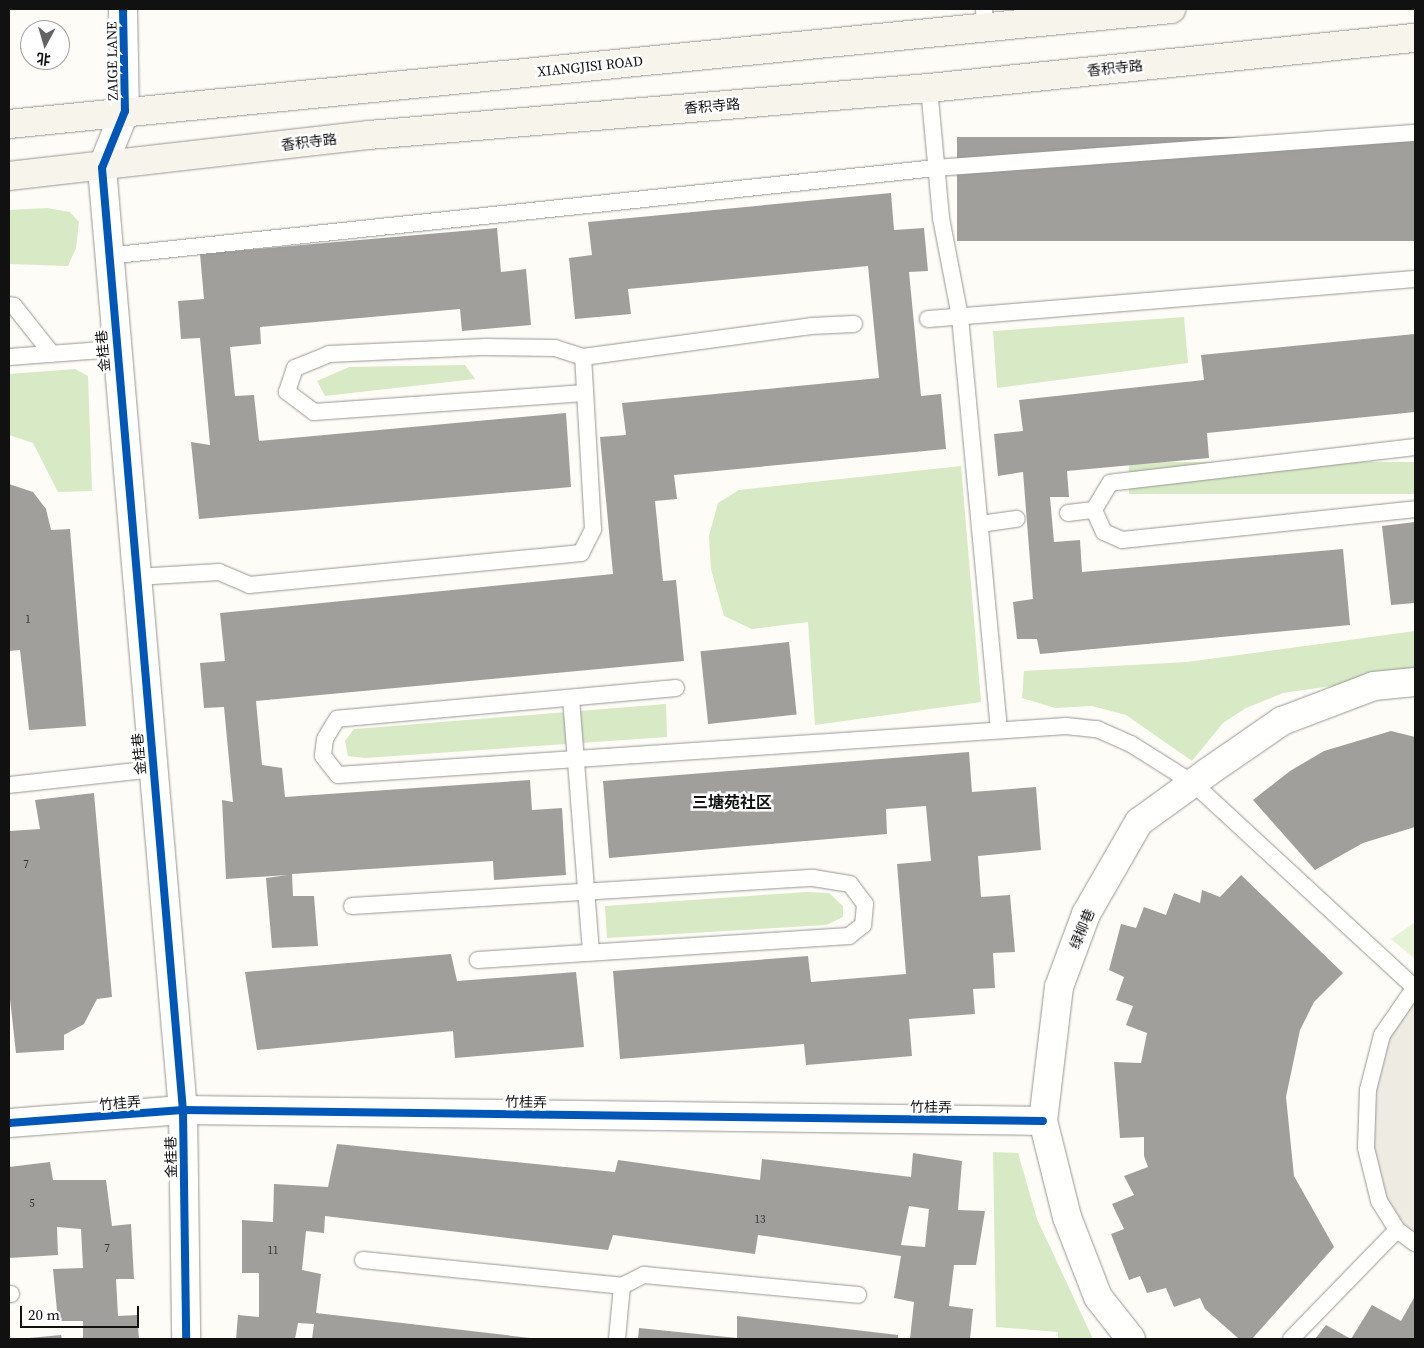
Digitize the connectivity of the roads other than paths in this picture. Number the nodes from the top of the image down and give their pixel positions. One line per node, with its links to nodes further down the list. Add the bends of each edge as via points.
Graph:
1 (123, 9): 6 (street, ZAIGE LANE)
2 (1171, 9): 3 (main road, XIANGJISI ROAD)
3 (984, 18): 6 (main road, XIANGJISI ROAD)
4 (1415, 38): 5 (main road, 香积寺路)
5 (929, 88): 9 (main road, 香积寺路, via 369,135); 10 (lane)
6 (125, 111): 7 (main road, XIANGJISI ROAD); 9 (street, ZAIGE LANE)
7 (9, 124)
8 (1415, 133): 10 (lane)
9 (102, 168): 11 (main road, 香积寺路); 12 (street, 金桂巷)
10 (936, 168): 12 (lane); 15 (lane, via 941,218)
11 (9, 176)
12 (107, 256): 18 (street, 金桂巷)
13 (1415, 279): 15 (lane)
14 (9, 304): 19 (lane)
15 (960, 317): 16 (lane); 28 (lane)
16 (928, 319)
17 (854, 324): 21 (lane, via 811,326)
18 (116, 350): 19 (lane); 29 (street, 金桂巷)
19 (52, 354): 20 (lane)
20 (9, 357)
21 (583, 357): 22 (lane); 22 (lane, via 555,348 486,347 330,354 295,368 287,392 314,412)
22 (585, 393): 29 (lane, via 593,529 580,553 249,585 219,572)
23 (1415, 447): 25 (lane, via 1110,483)
24 (1415, 509): 25 (lane, via 1122,540 1104,532)
25 (1094, 510): 26 (lane)
26 (1068, 513)
27 (1017, 519): 28 (lane)
28 (980, 524): 33 (lane)
29 (136, 577): 35 (street, 金桂巷)
30 (1415, 682): 36 (street, 绿柳巷, via 1374,686 1282,721)
31 (676, 688): 32 (lane)
32 (571, 698): 34 (lane); 34 (lane, via 337,719 325,739 323,756 338,774)
33 (999, 730): 34 (lane); 36 (lane, via 1066,726 1097,729 1131,744)
34 (576, 759): 38 (lane)
35 (153, 770): 37 (lane); 43 (street, 金桂巷)
36 (1193, 783): 42 (lane); 44 (street, 绿柳巷, via 1139,822 1086,914 1059,987)
37 (9, 785)
38 (587, 892): 39 (lane); 40 (lane); 40 (lane, via 813,878 850,884 865,904 863,925 849,936)
39 (352, 906)
40 (590, 952): 41 (lane)
41 (478, 960)
42 (1415, 988): 46 (lane, via 1382,1035 1368,1090 1366,1148 1379,1201)
43 (183, 1110): 44 (street, 竹桂弄); 45 (street, 竹桂弄); 51 (street, 金桂巷)
44 (1043, 1120): 53 (street, 绿柳巷, via 1067,1216 1098,1298)
45 (9, 1123)
46 (1397, 1230): 47 (lane); 54 (lane)
47 (1415, 1243)
48 (363, 1260): 49 (lane)
49 (622, 1286): 50 (lane, via 644,1275); 52 (lane)
50 (858, 1295)
51 (186, 1339)
52 (617, 1339)
53 (1131, 1339)
54 (1290, 1339)

